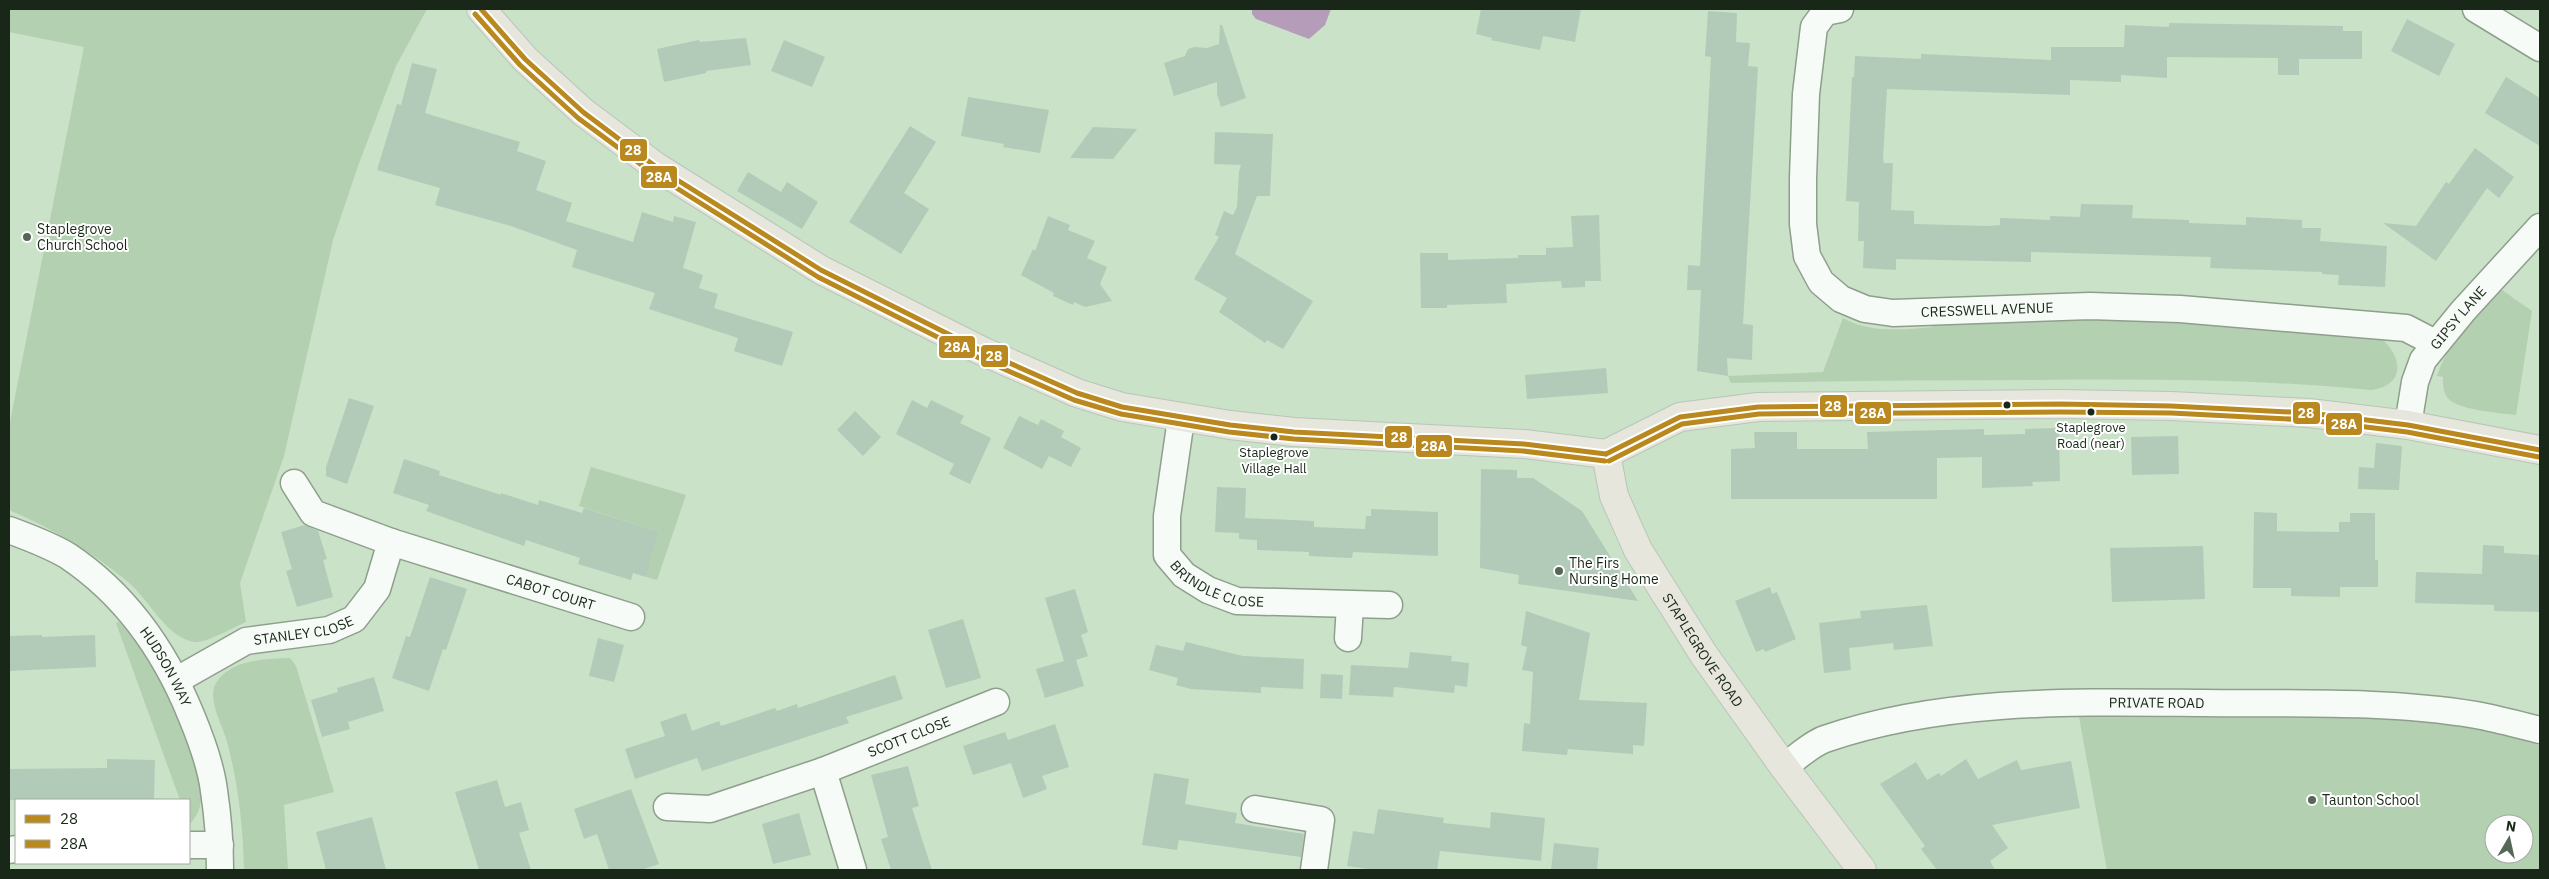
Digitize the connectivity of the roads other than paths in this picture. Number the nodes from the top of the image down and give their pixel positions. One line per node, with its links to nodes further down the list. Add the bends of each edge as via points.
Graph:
1 (481, 9): 7 (main road, via 525,59 583,112 655,166 821,270 980,350 1077,393 1122,408)
2 (2476, 9): 4 (street)
3 (1830, 10): 6 (street, CRESSWELL AVENUE, via 1814,27 1806,94 1803,224 1807,256 1821,282 1841,299 1865,309 1894,313 2090,306 2180,309 2406,328)
4 (2540, 48)
5 (2540, 227): 6 (street, GIPSY LANE)
6 (2435, 343): 8 (street, GIPSY LANE, via 2423,360 2415,382)
7 (1182, 419): 10 (main road, via 1294,432 1524,444); 14 (street, BRINDLE CLOSE, via 1167,516 1167,555 1184,575 1208,590 1237,601)
8 (2408, 424): 9 (main road); 10 (main road, via 2310,413 2172,406 1758,406 1680,417)
9 (2540, 450)
10 (1606, 454): 21 (main road, STAPLEGROVE ROAD, via 1614,496 1638,550 1704,655)
11 (294, 483): 13 (street, via 313,512)
12 (9, 530): 18 (street, HUDSON WAY, via 67,555 110,590 138,620)
13 (391, 542): 16 (street, CABOT COURT); 18 (street, STANLEY CLOSE, via 377,590 354,619 329,630 246,640)
14 (1350, 605): 15 (street, BRINDLE CLOSE); 17 (street)
15 (1388, 605)
16 (631, 617)
17 (1348, 638)
18 (177, 680): 26 (street, HUDSON WAY, via 202,741 214,789)
19 (996, 702): 22 (street, SCOTT CLOSE)
20 (2540, 730): 21 (street, PRIVATE ROAD, via 2476,715 2388,706 2072,702 1941,713 1858,730 1823,740)
21 (1784, 767): 30 (main road, STAPLEGROVE ROAD)
22 (823, 771): 23 (street, SCOTT CLOSE, via 710,809); 28 (street)
23 (667, 807)
24 (1256, 809): 29 (street, via 1321,820)
25 (190, 845): 26 (street)
26 (220, 845): 27 (street, HUDSON WAY)
27 (220, 870)
28 (853, 870)
29 (1314, 870)
30 (1862, 870)

